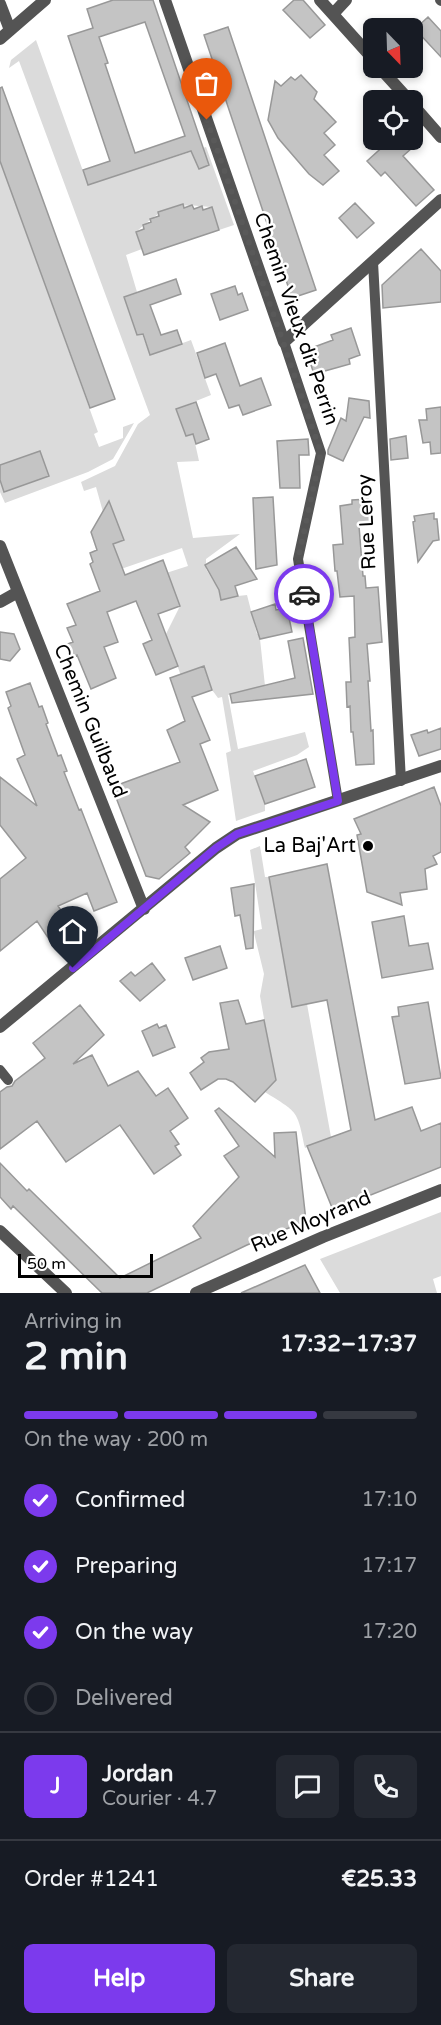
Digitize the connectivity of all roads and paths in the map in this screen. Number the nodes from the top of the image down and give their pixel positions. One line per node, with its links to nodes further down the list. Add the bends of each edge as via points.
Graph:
1 (45, 0): 7 (street)
2 (165, 0): 16 (street, Chemin Vieux dit Perrin)
3 (320, 0): 6 (street)
4 (346, 0): 6 (street)
5 (0, 4): 7 (street)
6 (333, 14): 9 (street)
7 (10, 30): 8 (street)
8 (0, 39)
9 (363, 48)
10 (389, 78): 11 (street)
11 (400, 90)
12 (423, 117): 13 (street)
13 (441, 137)
14 (441, 200): 15 (street)
15 (373, 262): 16 (street); 21 (lane, Rue Leroy)
16 (284, 342): 22 (lane, Chemin Vieux dit Perrin, via 321,453 298,559)
17 (0, 546): 18 (street, Chemin Guilbaud)
18 (18, 592): 19 (street); 23 (street, Chemin Guilbaud)
19 (0, 602)
20 (441, 766): 21 (street)
21 (400, 781): 22 (street)
22 (338, 801): 23 (street, via 237,834)
23 (144, 909): 24 (street)
24 (0, 1027)
25 (0, 1071): 26 (lane)
26 (8, 1080)
27 (441, 1190): 30 (street, Rue Moyrand)
28 (0, 1231): 29 (street)
29 (66, 1293)
30 (196, 1293)

